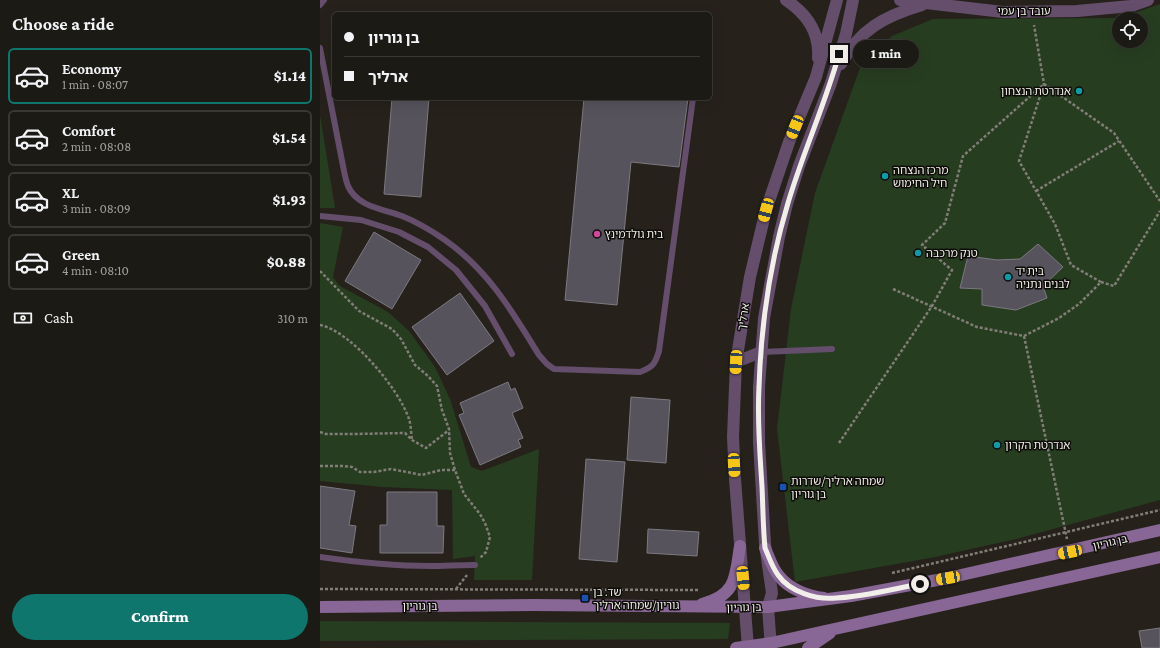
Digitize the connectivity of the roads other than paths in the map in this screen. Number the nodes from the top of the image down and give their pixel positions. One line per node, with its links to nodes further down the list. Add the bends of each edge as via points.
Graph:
1 (324, 0): 8 (lane)
2 (786, 0): 10 (street, via 804,14 812,26 818,51)
3 (837, 0): 10 (street, ארליך)
4 (854, 0): 11 (street, ארליך)
5 (900, 0): 7 (street, עובד בן עמי)
6 (1148, 0): 7 (street, עובד בן עמי, via 1131,6 1031,12 1003,12)
7 (925, 4): 11 (street, via 894,14 867,30 847,53)
8 (320, 5)
9 (320, 48): 12 (lane, via 344,171 349,187 356,197 365,204 404,216 425,227 477,267 499,292 539,355 546,364 554,368 640,372 656,362)
10 (817, 72): 17 (street, ארליך, via 766,210 750,277)
11 (831, 83): 15 (street, ארליך, via 787,204 771,277)
12 (693, 100)
13 (320, 216): 16 (lane, via 361,220 399,232 428,247 456,270 485,306)
14 (832, 349): 15 (lane)
15 (761, 352): 17 (street); 20 (street, ארליך, via 759,442)
16 (512, 354)
17 (736, 362): 19 (street, ארליך, via 733,437)
18 (1160, 530): 24 (main road, בן גוריון, via 948,578)
19 (740, 546): 27 (main road, via 736,572 728,592); 28 (street, ארליך)
20 (765, 548): 24 (main road, via 778,576 786,584 798,591); 25 (street, ארליך, via 772,593)
21 (320, 557): 23 (lane, via 397,565)
22 (1160, 557): 29 (main road)
23 (476, 564)
24 (835, 599): 25 (main road, בן גוריון)
25 (768, 606): 28 (main road, בן גוריון); 30 (street, ארליך)
26 (320, 607): 27 (main road, בן גוריון)
27 (694, 607): 28 (main road, בן גוריון)
28 (745, 607): 31 (street, ארליך)
29 (845, 626): 30 (main road); 33 (main road)
30 (771, 645): 31 (main road)
31 (748, 647): 32 (main road)
32 (736, 648)
33 (808, 648)

